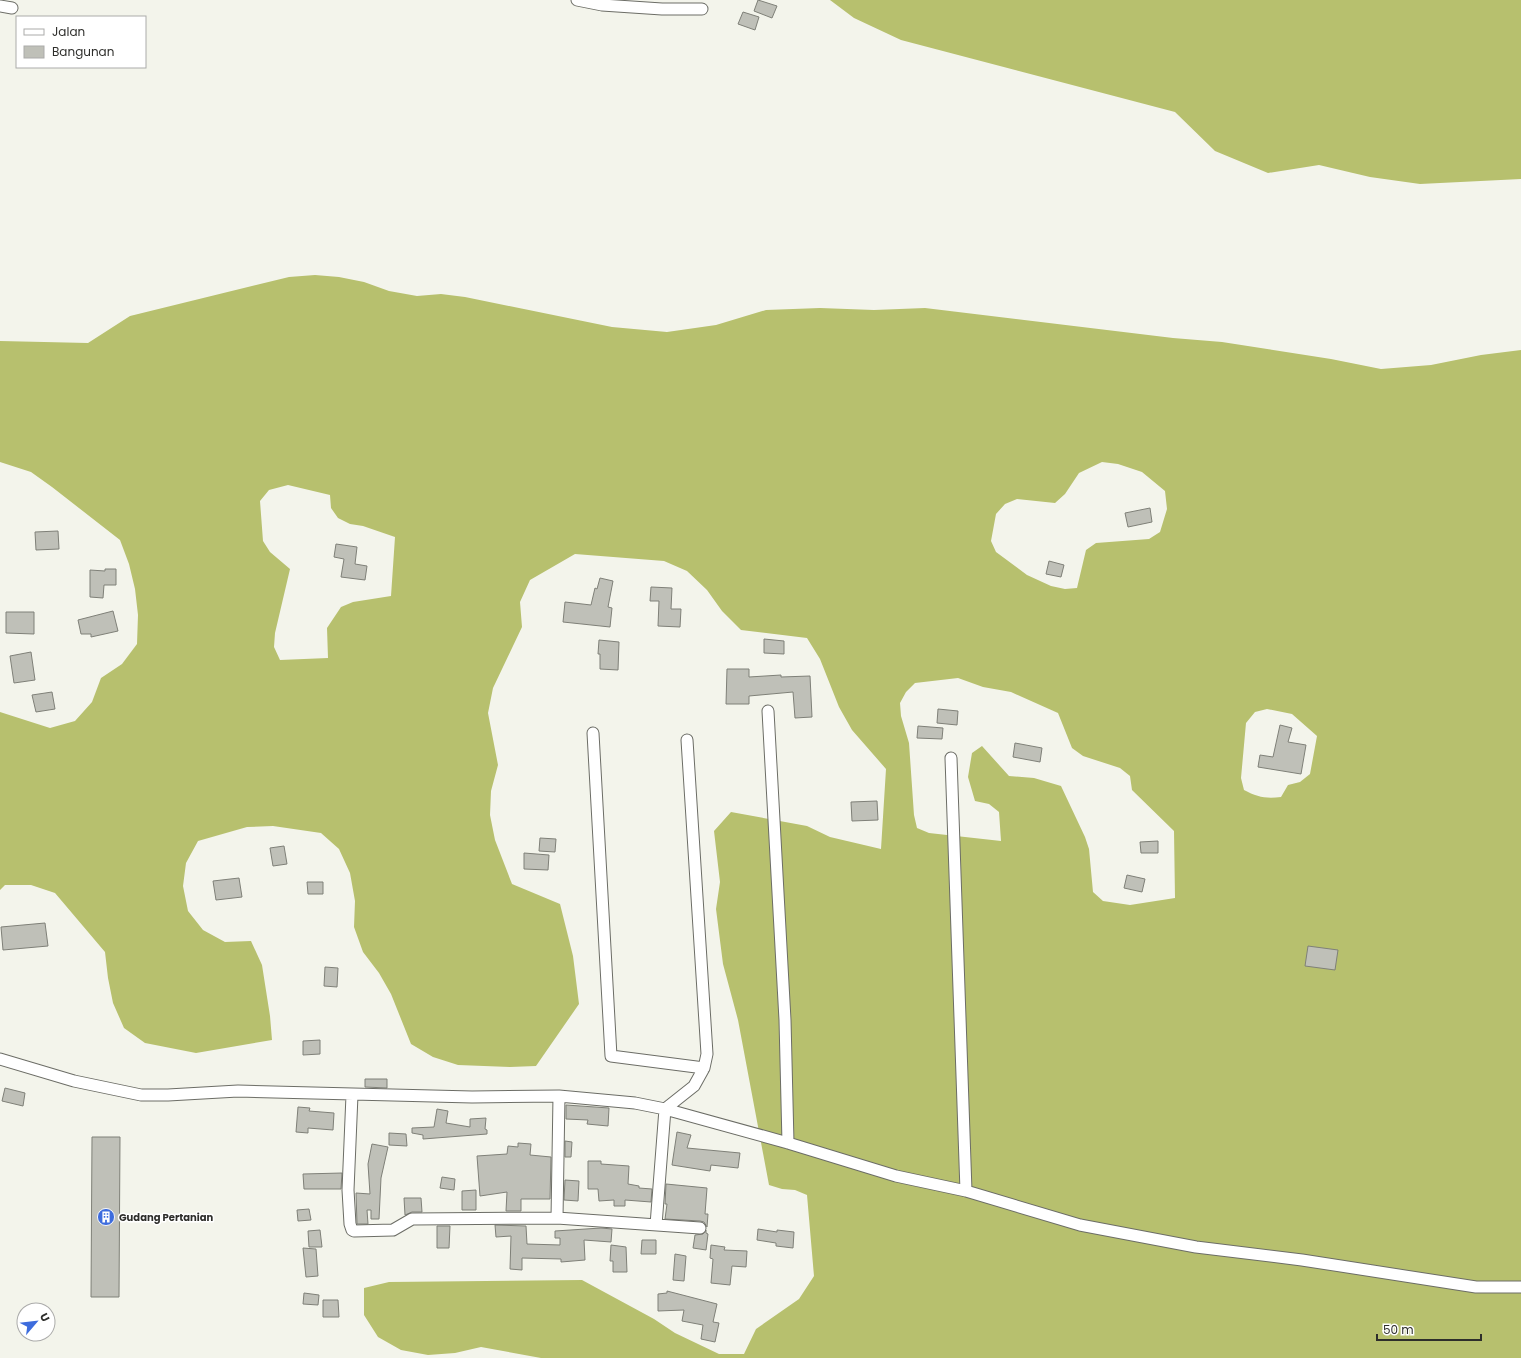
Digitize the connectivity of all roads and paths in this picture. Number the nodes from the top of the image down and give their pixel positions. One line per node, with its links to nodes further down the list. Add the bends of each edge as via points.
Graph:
1 (577, 0): 4 (street, via 602,5)
2 (0, 6): 3 (street)
3 (12, 8)
4 (702, 9)
5 (768, 710): 14 (street, via 785,1020)
6 (593, 733): 10 (street, via 611,1056)
7 (687, 740): 10 (street, via 707,1054)
8 (951, 758): 15 (street)
9 (0, 1059): 11 (street, via 74,1081 141,1095 238,1091)
10 (704, 1068): 13 (street, via 694,1086)
11 (352, 1094): 12 (street); 16 (street, via 348,1190 352,1230 393,1230 412,1219)
12 (559, 1096): 13 (street, via 634,1103); 16 (street)
13 (665, 1109): 14 (street); 17 (street)
14 (788, 1143): 15 (street, via 896,1176)
15 (966, 1191): 19 (street, via 1080,1225 1196,1247 1302,1260 1476,1287)
16 (557, 1218): 17 (street)
17 (656, 1225): 18 (street)
18 (700, 1228)
19 (1521, 1287)

